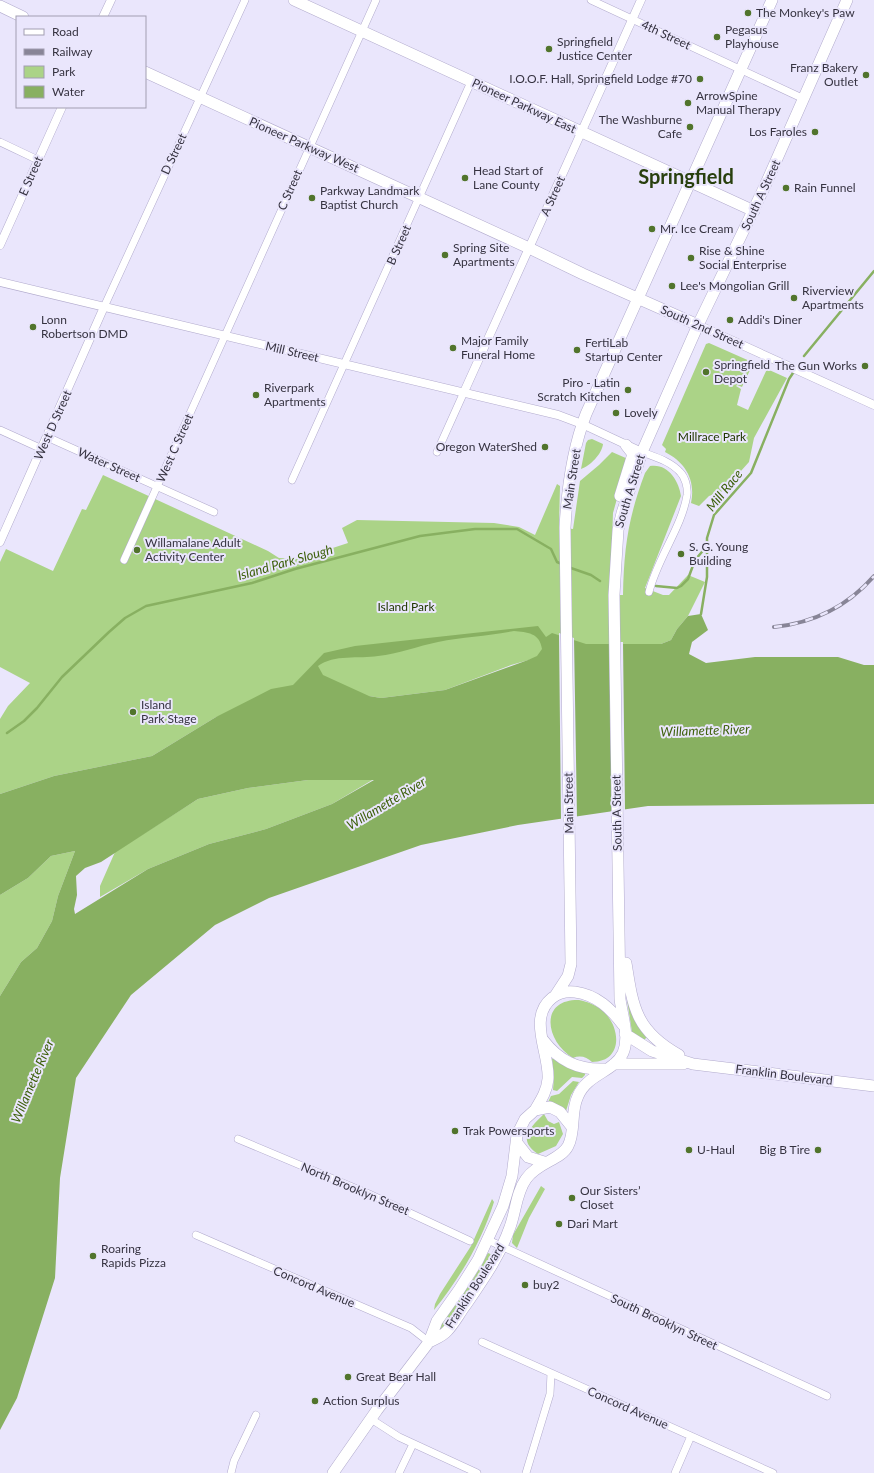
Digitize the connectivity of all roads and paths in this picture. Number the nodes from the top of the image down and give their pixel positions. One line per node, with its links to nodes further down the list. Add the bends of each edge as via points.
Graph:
1 (111, 0): 11 (street)
2 (245, 0): 17 (street, D Street)
3 (294, 0): 13 (main road, Pioneer Parkway East)
4 (376, 0): 13 (street, C Street)
5 (591, 0): 12 (street, 4th Street)
6 (641, 0): 12 (street, A Street)
7 (772, 0): 14 (main road, Main Street)
8 (847, 0): 18 (main road, South A Street)
9 (0, 6): 10 (main road)
10 (21, 16)
11 (103, 16)
12 (632, 19): 14 (street, 4th Street); 20 (street, A Street)
13 (362, 31): 16 (main road, Pioneer Parkway East); 22 (street, C Street)
14 (741, 70): 18 (street, 4th Street); 24 (main road, Main Street)
15 (146, 72): 17 (main road, Pioneer Parkway West)
16 (471, 82): 20 (main road, Pioneer Parkway East); 25 (street, B Street)
17 (200, 98): 22 (main road, Pioneer Parkway West); 31 (street, D Street)
18 (804, 99): 26 (main road, South A Street)
19 (62, 108): 23 (street, E Street)
20 (582, 132): 24 (main road, Pioneer Parkway East); 28 (street, A Street)
21 (0, 142): 23 (street)
22 (309, 147): 25 (main road, Pioneer Parkway West); 33 (street, C Street)
23 (38, 160): 27 (street, E Street)
24 (690, 182): 26 (main road, Pioneer Parkway East); 30 (main road, Main Street)
25 (419, 198): 28 (main road, Pioneer Parkway West); 34 (street, B Street)
26 (754, 211): 32 (main road, South A Street)
27 (0, 245)
28 (529, 248): 30 (main road, Pioneer Parkway West); 35 (street, A Street)
29 (0, 282): 31 (street, Mill Street)
30 (638, 298): 32 (main road, South 2nd Street); 37 (main road, Main Street)
31 (104, 307): 33 (street, Mill Street); 39 (street, West D Street)
32 (698, 326): 36 (street, South 2nd Street); 43 (main road, South A Street)
33 (225, 336): 34 (street, Mill Street); 45 (street, West C Street)
34 (344, 364): 35 (street, Mill Street); 44 (street, B Street)
35 (464, 392): 37 (street, Mill Street, via 558,415); 42 (street)
36 (874, 405)
37 (582, 424): 40 (street, Mill Street); 52 (main road, Main Street, via 570,475 565,528 571,964 569,975)
38 (0, 430): 41 (street)
39 (47, 437): 41 (street, West D Street); 45 (street, Water Street)
40 (626, 445): 43 (street, Mill Street); 48 (main road, via 633,454 618,507)
41 (42, 449): 47 (street, West D Street)
42 (438, 452)
43 (642, 452): 48 (main road, South A Street, via 622,513); 50 (street, via 673,465 681,473 687,487 684,506 654,572)
44 (292, 480)
45 (157, 487): 46 (street, Water Street); 49 (street, West C Street)
46 (214, 512)
47 (0, 542)
48 (616, 554): 51 (main road, South A Street, via 614,595)
49 (124, 560)
50 (649, 592)
51 (620, 927): 53 (main road, South A Street, via 620,999); 55 (main road, via 631,993 644,1028 659,1044)
52 (555, 996): 53 (main road, Franklin Boulevard, via 571,992 590,996 606,1006); 54 (main road, Franklin Boulevard, via 546,1004 541,1014)
53 (625, 1030): 55 (main road, Franklin Boulevard, via 652,1051); 56 (main road, Franklin Boulevard, via 625,1047 622,1054)
54 (543, 1039): 56 (main road, Franklin Boulevard, via 555,1053 570,1064 587,1069); 58 (main road, Franklin Boulevard, via 548,1079)
55 (693, 1064): 56 (main road, Franklin Boulevard); 57 (main road, Franklin Boulevard)
56 (609, 1067): 59 (main road, Franklin Boulevard, via 591,1078 578,1095)
57 (874, 1086)
58 (535, 1110): 59 (main road, via 546,1107 555,1109); 61 (main road, Franklin Boulevard, via 520,1126)
59 (572, 1127): 62 (main road, Franklin Boulevard, via 571,1140 566,1149)
60 (238, 1139): 65 (street, North Brooklyn Street, via 369,1194)
61 (518, 1144): 62 (main road, via 528,1157); 64 (main road, Franklin Boulevard, via 510,1183)
62 (544, 1162): 66 (main road, Franklin Boulevard, via 532,1171 522,1185 511,1226)
63 (196, 1235): 67 (street, Concord Avenue, via 410,1328)
64 (488, 1240): 66 (street, South Brooklyn Street); 67 (main road, Franklin Boulevard, via 469,1276 437,1321)
65 (470, 1241)
66 (502, 1246): 67 (main road, Franklin Boulevard, via 447,1332); 70 (street, South Brooklyn Street)
67 (430, 1342): 72 (main road, Franklin Boulevard)
68 (482, 1342): 69 (street, Concord Avenue)
69 (551, 1373): 73 (street, Concord Avenue); 79 (street, via 550,1394)
70 (827, 1396)
71 (256, 1416): 75 (street, via 234,1461)
72 (371, 1419): 74 (street); 76 (main road, Franklin Boulevard)
73 (691, 1436): 80 (street); 81 (street, Concord Avenue)
74 (413, 1444): 77 (street); 78 (street)
75 (231, 1473)
76 (333, 1473)
77 (399, 1473)
78 (478, 1473)
79 (526, 1473)
80 (675, 1473)
81 (773, 1473)

